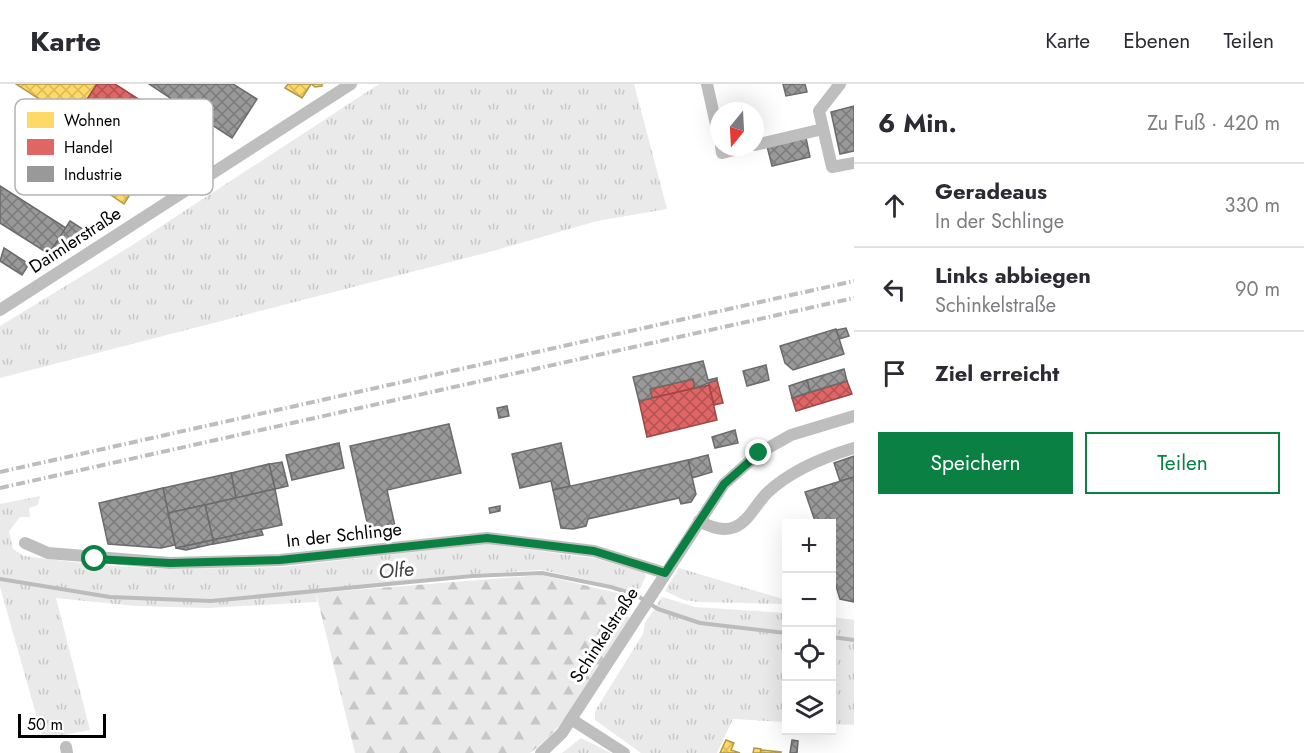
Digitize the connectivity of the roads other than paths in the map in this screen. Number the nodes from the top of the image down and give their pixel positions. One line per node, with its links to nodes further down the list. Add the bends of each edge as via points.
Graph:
1 (351, 84): 8 (street, Daimlerstraße)
2 (707, 84): 4 (street)
3 (840, 84): 5 (street, via 819,111)
4 (711, 102)
5 (823, 129): 6 (street); 7 (street, via 832,167)
6 (764, 143)
7 (854, 163)
8 (213, 173)
9 (179, 195): 10 (street, Daimlerstraße)
10 (0, 310)
11 (854, 416): 13 (street, Schinkelstraße, via 791,435 759,453 724,484)
12 (854, 448): 13 (street, via 829,456 786,479 767,493 738,526 727,530)
13 (699, 521): 15 (street, Schinkelstraße)
14 (25, 543): 15 (street, In der Schlinge, via 48,553 170,563 280,560 487,538 594,551)
15 (665, 573): 16 (street, Schinkelstraße)
16 (571, 719): 17 (street, Schinkelstraße); 18 (street)
17 (541, 753)
18 (624, 753)

